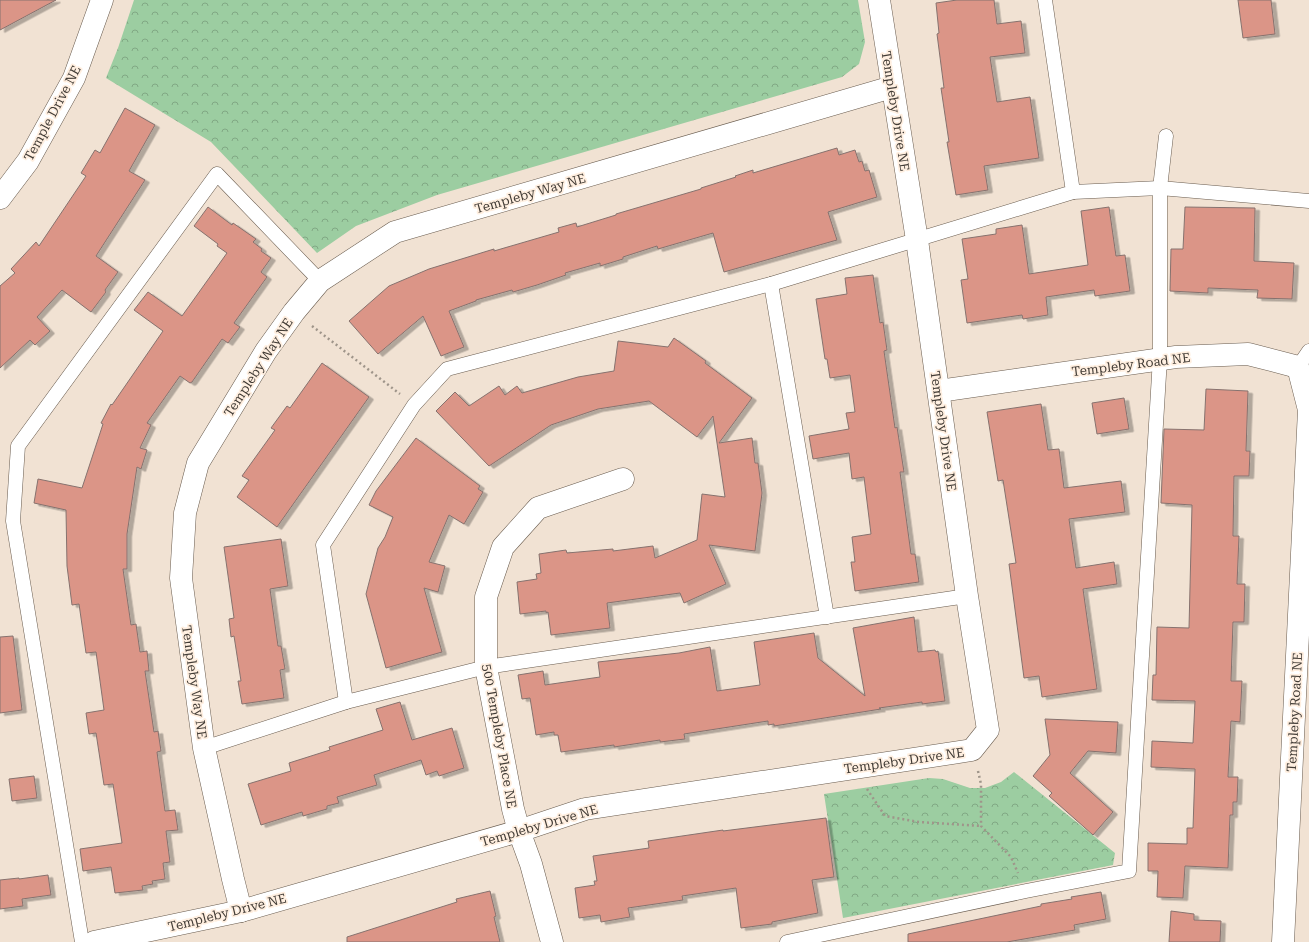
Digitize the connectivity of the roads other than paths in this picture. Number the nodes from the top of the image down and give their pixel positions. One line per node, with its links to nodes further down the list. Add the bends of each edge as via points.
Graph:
1 (102, 0): 8 (street, Temple Drive NE, via 74,78 28,161)
2 (879, 0): 4 (street, Templeby Drive NE)
3 (1045, 0): 7 (lane)
4 (892, 87): 10 (street, Templeby Drive NE); 11 (street, Templeby Way NE, via 395,232)
5 (1166, 136): 6 (lane)
6 (1160, 188): 7 (lane); 9 (lane); 13 (lane)
7 (1073, 192): 10 (lane)
8 (0, 198)
9 (1309, 201)
10 (917, 240): 12 (lane); 15 (street, Templeby Drive NE)
11 (320, 281): 17 (lane, via 217,174 18,446); 22 (street, Templeby Way NE, via 266,351 198,463 185,513 181,578)
12 (771, 284): 19 (lane); 21 (lane, via 447,369 414,405 323,545)
13 (1160, 358): 14 (street, Templeby Road NE, via 1248,354); 15 (street, Templeby Road NE); 28 (lane, via 1130,871)
14 (1304, 359): 29 (street, Templeby Road NE, via 1309,410)
15 (939, 391): 18 (street, Templeby Drive NE)
16 (623, 479): 20 (street, 500 Templeby Place NE, via 538,508 503,547 486,597)
17 (7, 521): 25 (lane)
18 (967, 596): 19 (lane); 23 (street, Templeby Drive NE, via 988,730 972,750 585,809)
19 (827, 617): 20 (lane)
20 (486, 667): 21 (lane); 23 (street, 500 Templeby Place NE)
21 (346, 702): 22 (lane)
22 (204, 748): 24 (street, Templeby Way NE)
23 (519, 831): 24 (street, Templeby Drive NE); 27 (street, 500 Templeby Place NE, via 531,864)
24 (241, 911): 26 (street, Templeby Drive NE)
25 (82, 942)
26 (94, 942)
27 (552, 942)
28 (787, 942)
29 (1283, 942)

